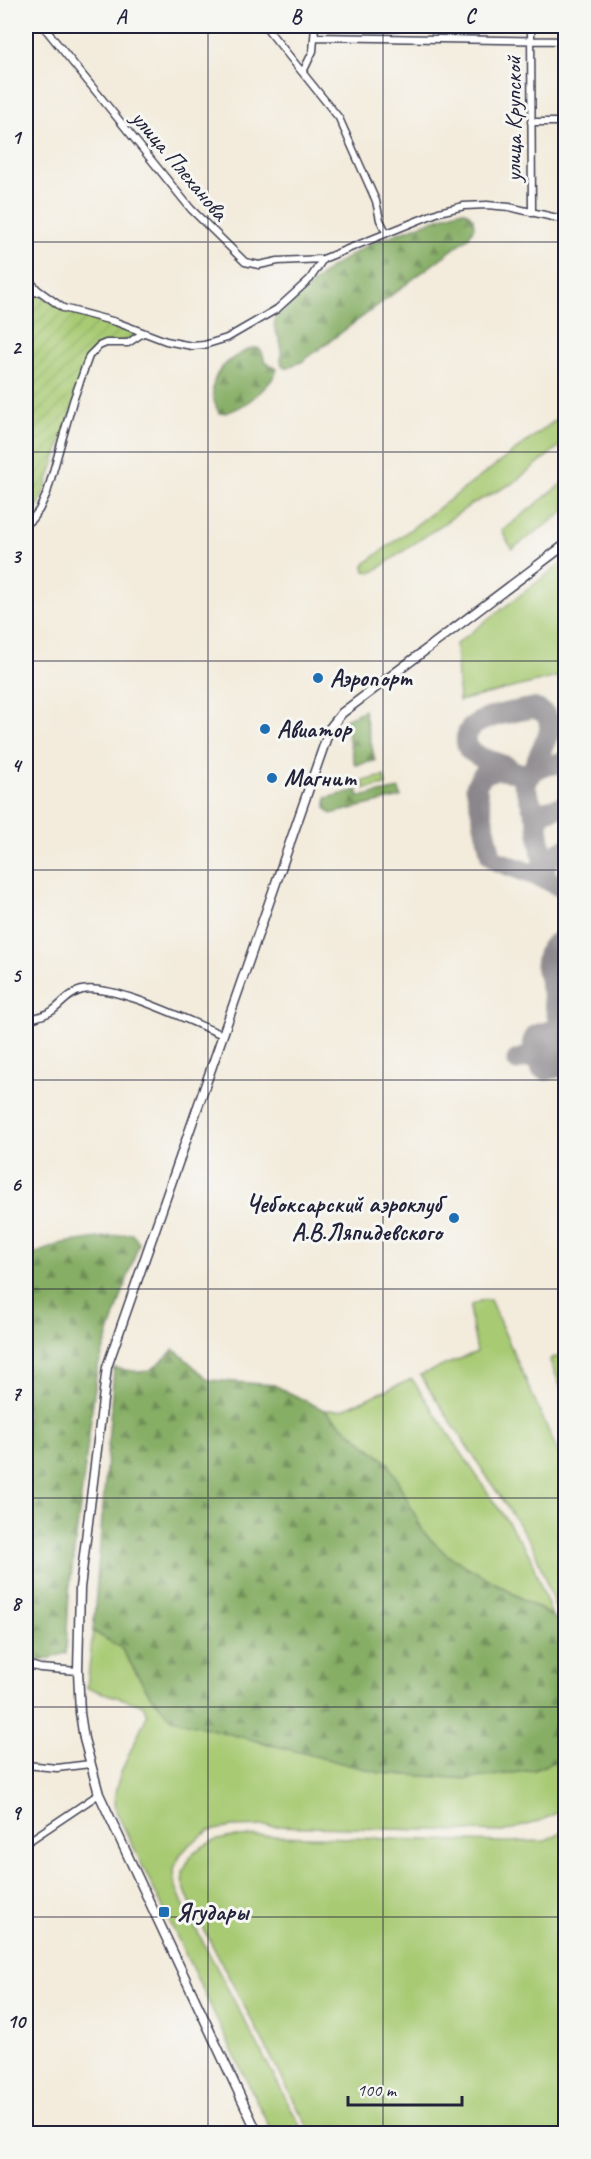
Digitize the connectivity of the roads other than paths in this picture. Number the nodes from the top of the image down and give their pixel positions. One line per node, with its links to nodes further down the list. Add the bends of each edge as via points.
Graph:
1 (43, 26): 14 (street, улица Плеханова, via 190,209 245,262 259,265)
2 (265, 26): 8 (street)
3 (315, 26): 5 (street)
4 (531, 26): 6 (street, улица Крупской)
5 (315, 37): 6 (street); 8 (street)
6 (531, 41): 7 (street); 9 (street, улица Крупской)
7 (566, 41)
8 (303, 72): 13 (street, via 339,118)
9 (531, 122): 10 (street); 11 (street, улица Крупской)
10 (566, 122)
11 (532, 213): 12 (street); 13 (street, via 509,207 464,206)
12 (566, 220)
13 (386, 232): 14 (street)
14 (323, 259): 18 (street, via 310,279 277,309 227,338 192,346)
15 (26, 277): 16 (street)
16 (38, 290): 17 (street); 18 (street, via 63,308)
17 (26, 294)
18 (143, 333): 19 (street, via 128,343 99,346 89,357 47,493)
19 (26, 524)
20 (566, 544): 22 (street, via 334,722)
21 (26, 1020): 22 (street, via 52,1011 81,990 96,989 116,992)
22 (223, 1035): 24 (street, via 107,1367 80,1588)
23 (26, 1664): 24 (street)
24 (78, 1671): 25 (street, via 80,1713)
25 (90, 1764): 26 (street); 27 (street)
26 (26, 1766)
27 (99, 1794): 28 (street); 29 (street)
28 (26, 1843)
29 (258, 2133)

